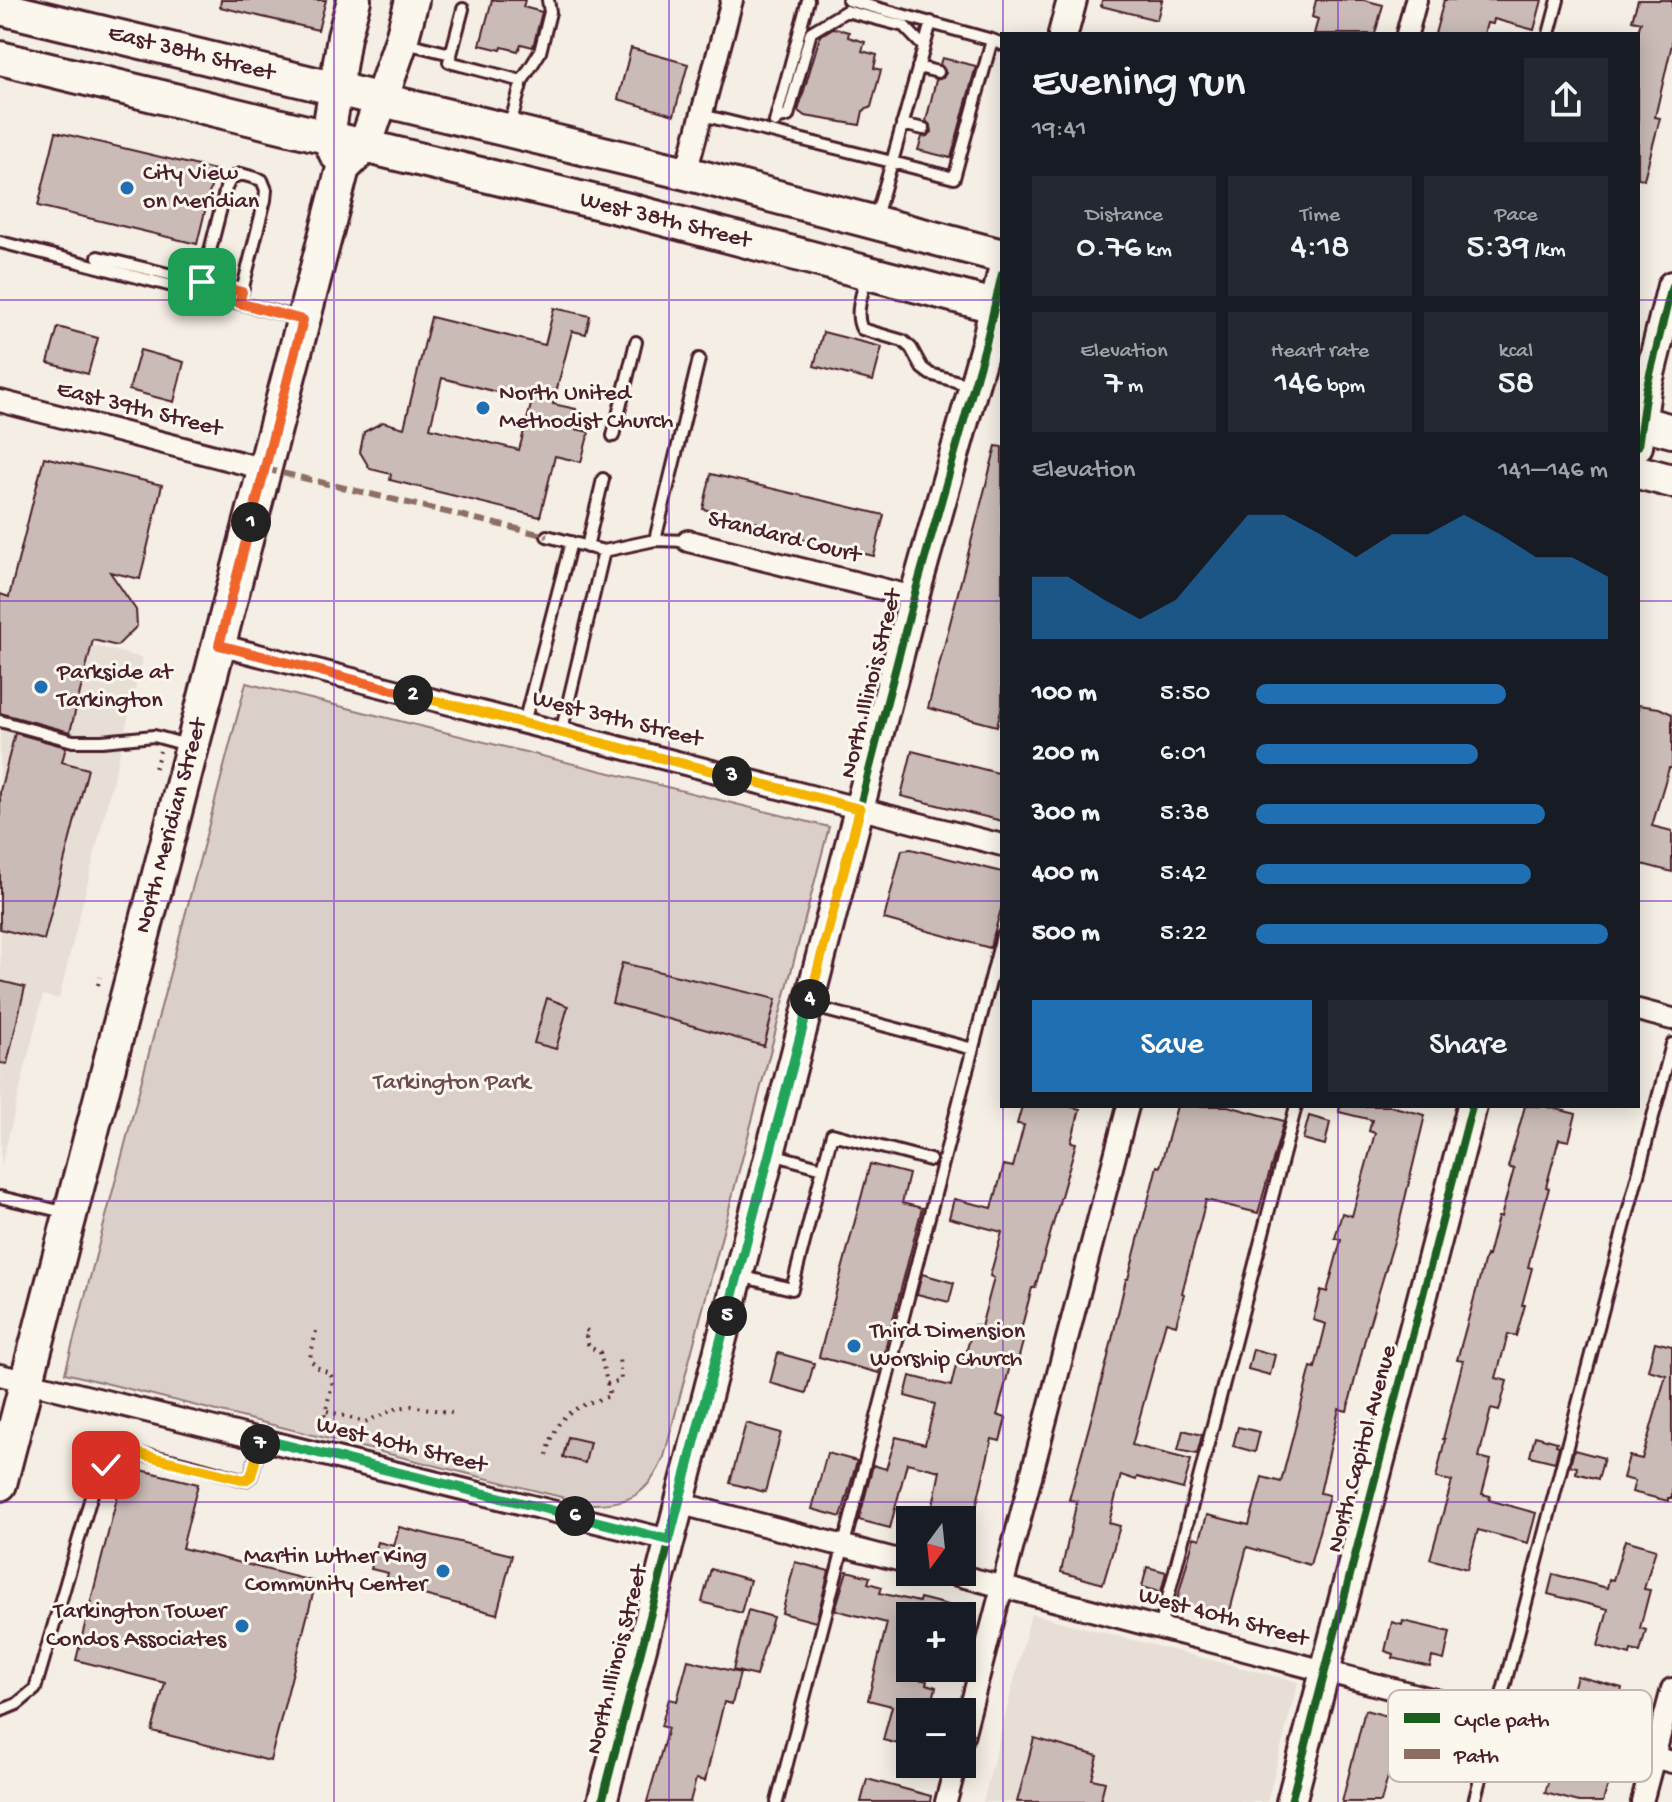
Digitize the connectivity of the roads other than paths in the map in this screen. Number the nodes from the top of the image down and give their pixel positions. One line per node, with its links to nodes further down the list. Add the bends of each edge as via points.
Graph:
1 (354, 0): 24 (main road)
2 (412, 0): 16 (main road, North Meridian Street)
3 (548, 0): 23 (lane, via 540,52)
4 (732, 0): 26 (street)
5 (808, 0): 27 (lane)
6 (848, 0): 12 (lane)
7 (1072, 0): 13 (street)
8 (1416, 0): 14 (street)
9 (1558, 0): 15 (lane)
10 (0, 8): 24 (main road, East 38th Street, via 51,15)
11 (463, 9): 19 (lane)
12 (931, 22): 17 (lane); 18 (lane)
13 (1064, 32)
14 (1408, 32)
15 (1550, 32)
16 (401, 42): 19 (lane); 25 (main road, North Meridian Street)
17 (997, 42): 34 (lane, via 976,83 954,178)
18 (924, 47): 21 (lane); 27 (lane, via 904,26 846,11 811,32 788,116)
19 (451, 54): 23 (lane, via 449,62)
20 (0, 58): 32 (main road, East 38th Street)
21 (918, 67): 22 (lane); 28 (lane)
22 (938, 72)
23 (522, 81): 30 (lane)
24 (336, 89): 25 (main road, West 38th Street); 32 (main road)
25 (382, 100): 30 (main road, West 38th Street); 33 (main road, North Meridian Street)
26 (702, 115): 31 (lane); 35 (street)
27 (776, 119): 31 (lane)
28 (902, 124): 29 (lane); 34 (lane)
29 (924, 129)
30 (509, 131): 35 (main road, West 38th Street)
31 (773, 132): 34 (lane)
32 (328, 136): 33 (main road, West 38th Street)
33 (354, 157): 40 (main road, West 38th Street, via 625,209); 47 (main road, North Meridian Street)
34 (892, 162): 36 (lane)
35 (686, 173): 36 (main road, West 38th Street)
36 (873, 224): 38 (main road, West 38th Street)
37 (0, 242): 44 (lane)
38 (1000, 256)
39 (98, 257): 41 (lane)
40 (868, 272): 45 (main road, West 38th Street); 50 (lane, via 859,311 862,329 903,341 930,374)
41 (202, 282): 43 (lane); 43 (lane, via 226,188 241,174 262,180 266,190)
42 (1672, 286): 46 (street)
43 (242, 292): 44 (lane)
44 (239, 303): 47 (lane)
45 (999, 307): 50 (street, North Illinois Street)
46 (1668, 319): 52 (street)
47 (303, 320): 56 (main road, North Meridian Street)
48 (636, 342): 55 (lane)
49 (699, 359): 61 (lane)
50 (974, 387): 66 (street, North Illinois Street)
51 (0, 401): 56 (street, East 39th Street)
52 (1640, 427)
53 (1640, 431): 54 (main road)
54 (1672, 431)
55 (613, 436)
56 (265, 469): 67 (main road, North Meridian Street)
57 (1640, 473): 59 (main road)
58 (603, 479): 64 (lane)
59 (1672, 481)
60 (547, 536): 63 (lane)
61 (655, 540): 62 (lane); 65 (lane)
62 (688, 541): 66 (street, Standard Court)
63 (571, 542): 64 (lane); 69 (lane)
64 (587, 547): 65 (lane)
65 (604, 551): 70 (lane)
66 (914, 597): 72 (street, North Illinois Street)
67 (219, 645): 69 (street, West 39th Street); 71 (main road, North Meridian Street)
68 (0, 721): 71 (lane, via 73,741 154,736)
69 (524, 723): 70 (street, West 39th Street)
70 (561, 733): 72 (street, West 39th Street)
71 (192, 746): 87 (main road, North Meridian Street)
72 (860, 809): 73 (street, West 39th Street); 75 (street, North Illinois Street)
73 (1000, 844)
74 (1000, 944): 79 (lane)
75 (808, 1006): 79 (lane); 83 (street, North Illinois Street)
76 (1640, 1011): 77 (street)
77 (1672, 1019)
78 (1672, 1044): 102 (lane)
79 (973, 1049): 94 (lane)
80 (1127, 1108): 97 (street)
81 (1295, 1108): 98 (lane)
82 (1471, 1108): 99 (street, North Capitol Avenue)
83 (770, 1153): 85 (lane); 88 (street, North Illinois Street)
84 (930, 1160): 85 (lane, via 832,1134)
85 (823, 1168): 88 (lane, via 792,1289)
86 (0, 1197): 87 (lane)
87 (70, 1214): 89 (main road, North Meridian Street)
88 (737, 1275): 92 (street, North Illinois Street)
89 (13, 1378): 90 (street, West 40th Street); 91 (main road, North Meridian Street)
90 (261, 1439): 93 (street, West 40th Street); 104 (lane, via 251,1476 245,1480 140,1454 114,1457 106,1465 96,1480 35,1689)
91 (0, 1484)
92 (678, 1503): 93 (street, North Illinois Street); 94 (street)
93 (669, 1540): 108 (street, North Illinois Street)
94 (844, 1545): 95 (street); 109 (lane)
95 (896, 1559)
96 (976, 1580): 97 (street, West 40th Street)
97 (1002, 1587): 98 (street, West 40th Street); 103 (street)
98 (1160, 1628): 99 (street, West 40th Street)
99 (1326, 1671): 101 (street, West 40th Street); 111 (street, North Capitol Avenue)
100 (1672, 1689): 105 (street)
101 (1398, 1690)
102 (1504, 1690)
103 (973, 1698)
104 (0, 1711)
105 (1663, 1760): 113 (street)
106 (952, 1778): 110 (street)
107 (1479, 1782): 112 (lane)
108 (602, 1802)
109 (777, 1802)
110 (946, 1802)
111 (1291, 1802)
112 (1474, 1802)
113 (1642, 1802)

